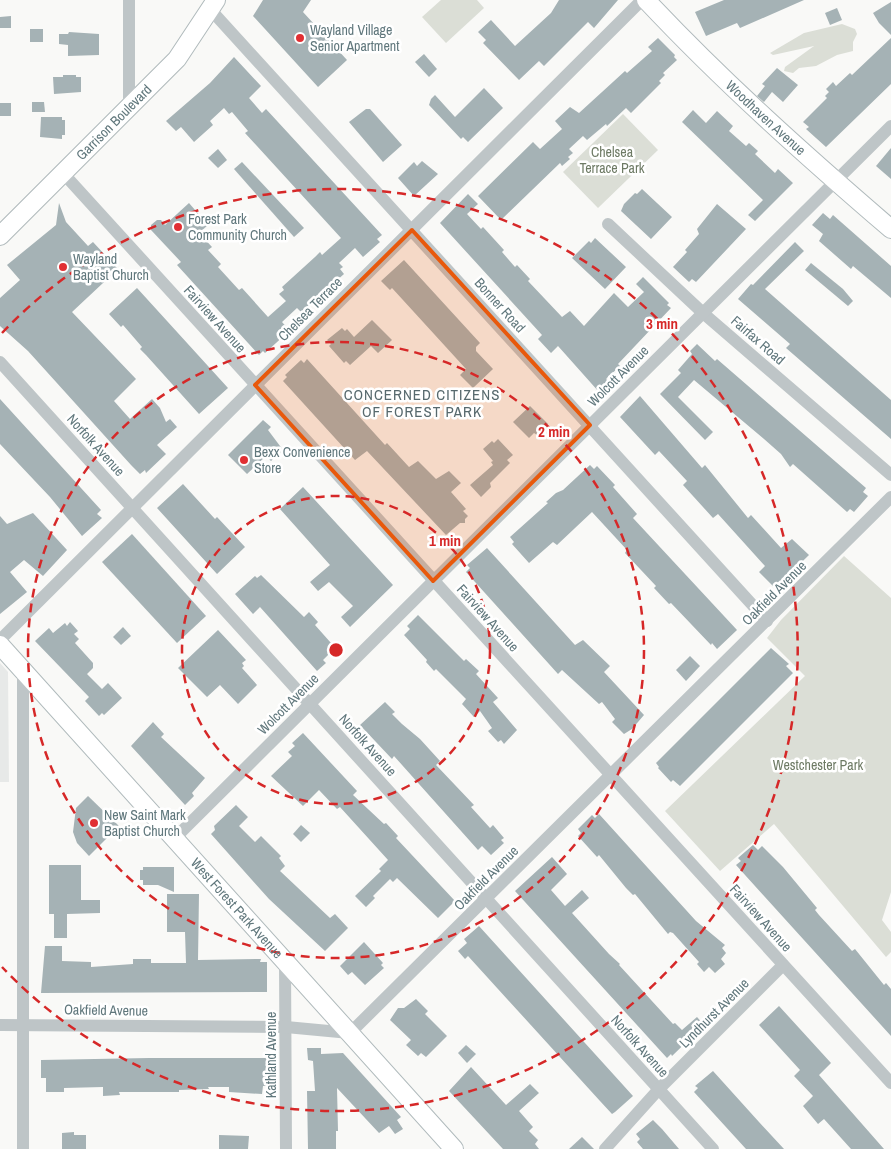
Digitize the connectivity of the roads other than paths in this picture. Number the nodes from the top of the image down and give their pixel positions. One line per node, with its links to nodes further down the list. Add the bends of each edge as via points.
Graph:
1 (129, 0): 5 (street)
2 (642, 0): 11 (street, Chelsea Terrace)
3 (646, 0): 8 (main road, Woodhaven Avenue, via 710,68)
4 (213, 5): 5 (main road, Garrison Boulevard, via 177,59); 11 (street, Bonner Road)
5 (129, 107): 7 (main road, Garrison Boulevard)
6 (891, 126): 8 (street, Wolcott Avenue)
7 (62, 173): 12 (main road, Garrison Boulevard); 15 (street, Fairview Avenue)
8 (835, 181): 10 (main road, Woodhaven Avenue); 13 (street, Wolcott Avenue)
9 (608, 224): 13 (street, Fairfax Road)
10 (891, 229)
11 (412, 230): 15 (street, Chelsea Terrace); 16 (street, Bonner Road)
12 (0, 236)
13 (704, 313): 16 (street, Wolcott Avenue); 17 (street, Fairfax Road)
14 (0, 362): 19 (street, Norfolk Avenue)
15 (255, 385): 19 (street, Chelsea Terrace); 20 (street, Fairview Avenue)
16 (590, 426): 20 (street, Wolcott Avenue); 21 (street, Bonner Road)
17 (891, 475)
18 (891, 497): 21 (street, Oakfield Avenue)
19 (132, 508): 22 (street, Chelsea Terrace); 25 (street, Norfolk Avenue)
20 (433, 581): 25 (street, Wolcott Avenue); 26 (street, Fairview Avenue)
21 (767, 620): 26 (street, Oakfield Avenue)
22 (0, 640)
23 (0, 644): 24 (main road, West Forest Park Avenue)
24 (23, 670): 27 (main road, West Forest Park Avenue); 31 (street)
25 (310, 704): 27 (street, Wolcott Avenue); 28 (street, Norfolk Avenue)
26 (611, 775): 28 (street, Oakfield Avenue); 30 (street, Fairview Avenue)
27 (174, 838): 29 (main road, West Forest Park Avenue)
28 (486, 898): 34 (street, Oakfield Avenue); 36 (street, Norfolk Avenue)
29 (285, 962): 33 (street, Kathland Avenue); 34 (main road, West Forest Park Avenue)
30 (783, 965): 35 (street, Fairview Avenue); 36 (street, Lyndhurst Avenue)
31 (23, 1024): 32 (street, Oakfield Avenue); 33 (street, Oakfield Avenue); 37 (street)
32 (0, 1025)
33 (286, 1027): 34 (street, Oakfield Avenue); 38 (street, Kathland Avenue)
34 (350, 1033): 39 (main road, West Forest Park Avenue)
35 (891, 1083)
36 (659, 1089): 40 (street, Lyndhurst Avenue); 41 (street, Norfolk Avenue)
37 (23, 1149)
38 (286, 1149)
39 (454, 1149)
40 (605, 1149)
41 (714, 1149)

